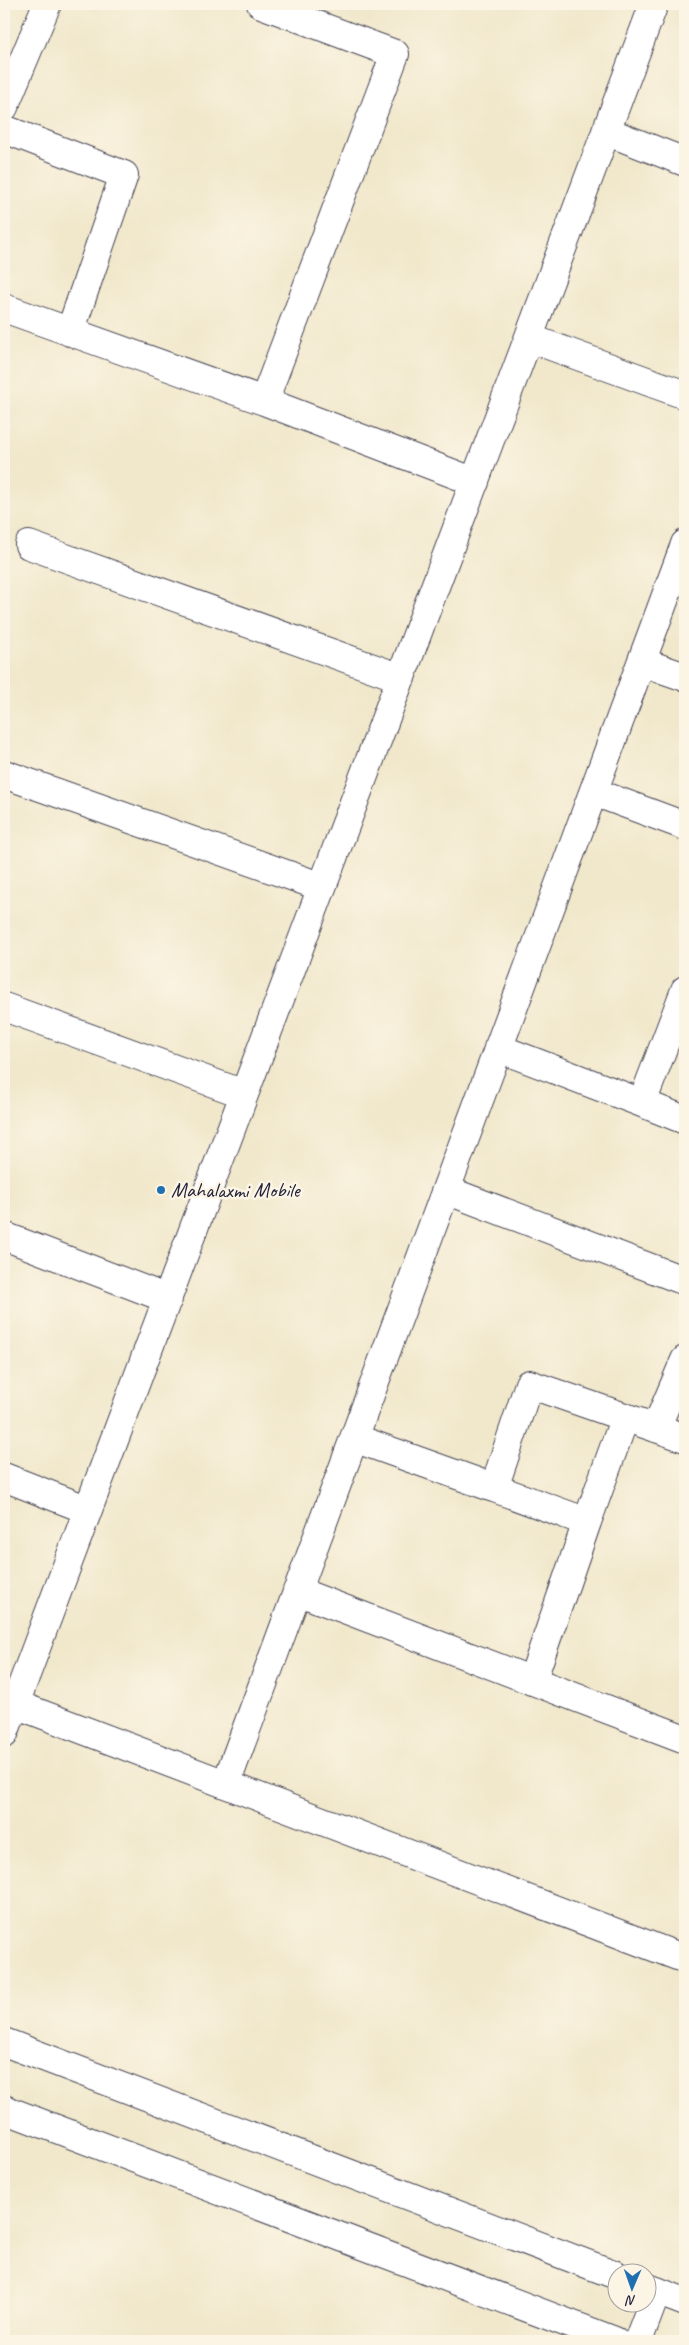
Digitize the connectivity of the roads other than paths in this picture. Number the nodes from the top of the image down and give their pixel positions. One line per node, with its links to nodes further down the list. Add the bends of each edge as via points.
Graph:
1 (47, 4): 4 (street)
2 (261, 4): 12 (street, via 394,54)
3 (654, 4): 6 (street)
4 (4, 108)
5 (4, 129): 9 (street, via 124,175)
6 (606, 132): 7 (street); 10 (street)
7 (685, 162)
8 (4, 308): 9 (street)
9 (70, 332): 12 (street)
10 (529, 338): 11 (street); 13 (street)
11 (685, 395)
12 (264, 401): 13 (street)
13 (474, 482): 18 (street)
14 (685, 544): 16 (street)
15 (29, 545): 18 (street)
16 (642, 662): 17 (street); 20 (street)
17 (685, 677)
18 (401, 678): 22 (street)
19 (4, 774): 22 (street)
20 (594, 792): 21 (street); 25 (street)
21 (685, 826)
22 (322, 888): 26 (street)
23 (685, 990): 27 (street)
24 (4, 1008): 26 (street)
25 (498, 1048): 27 (street); 29 (street)
26 (244, 1094): 32 (street)
27 (642, 1103): 28 (street)
28 (685, 1120)
29 (446, 1190): 31 (street); 36 (street)
30 (4, 1236): 32 (street)
31 (685, 1281)
32 (168, 1299): 40 (street)
33 (685, 1360): 35 (street)
34 (625, 1417): 35 (street); 39 (street, via 529,1384); 41 (street)
35 (656, 1428): 37 (street)
36 (354, 1438): 39 (street); 42 (street)
37 (685, 1438)
38 (4, 1477): 40 (street)
39 (494, 1488): 41 (street)
40 (88, 1510): 44 (street)
41 (587, 1522): 43 (street)
42 (297, 1591): 43 (street); 47 (street)
43 (532, 1680): 46 (street)
44 (15, 1704): 45 (street); 47 (street)
45 (4, 1734)
46 (685, 1737)
47 (226, 1784): 48 (street)
48 (685, 1959)
49 (4, 2042): 51 (street)
50 (4, 2109): 55 (street)
51 (606, 2271)
52 (656, 2291): 53 (street)
53 (685, 2302)
54 (646, 2312): 56 (street)
55 (615, 2341)
56 (638, 2341)

